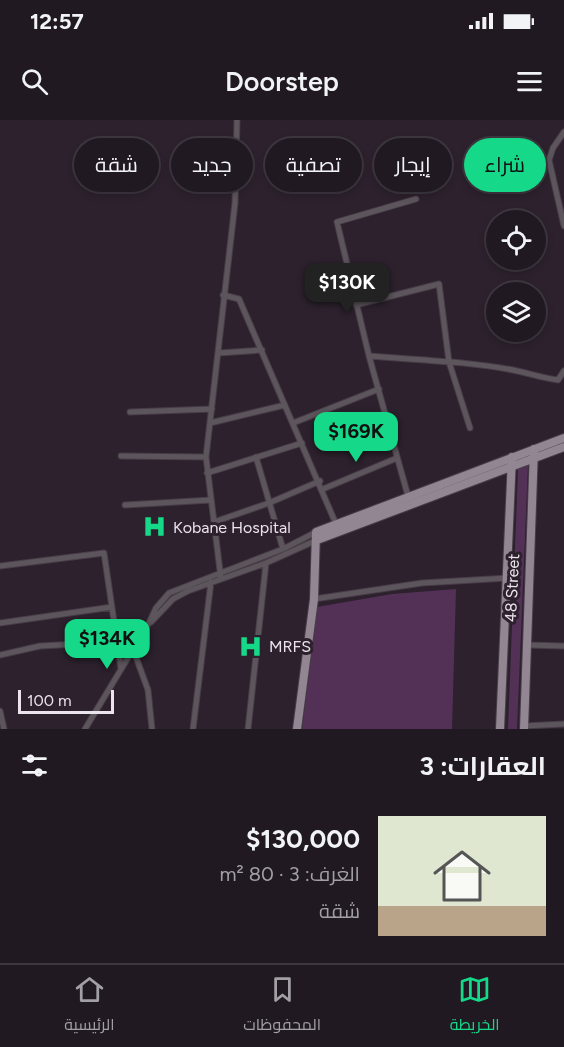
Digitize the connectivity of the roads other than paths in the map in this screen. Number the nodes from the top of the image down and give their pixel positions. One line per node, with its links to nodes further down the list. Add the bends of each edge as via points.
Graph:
1 (237, 120): 5 (street, via 235,202)
2 (564, 132): 4 (street, via 549,160)
3 (416, 199): 6 (street, via 337,222)
4 (564, 226)
5 (223, 296): 7 (street, via 239,299); 8 (street)
6 (356, 305): 9 (street); 10 (street, via 440,284)
7 (262, 350): 8 (street); 13 (street)
8 (219, 353): 14 (street)
9 (369, 356): 10 (street); 12 (street)
10 (449, 362): 11 (street, via 558,380); 18 (street)
11 (564, 371)
12 (379, 389): 17 (street); 26 (street)
13 (285, 405): 16 (street); 17 (street)
14 (212, 409): 15 (street); 16 (street)
15 (130, 412)
16 (210, 423): 24 (street)
17 (293, 423): 20 (street)
18 (470, 428)
19 (564, 438): 22 (main road)
20 (302, 443): 25 (street); 29 (street)
21 (564, 447): 22 (main road)
22 (534, 454): 27 (main road); 49 (main road, 48 Street)
23 (121, 456): 24 (street)
24 (206, 457): 28 (street)
25 (256, 457): 28 (street); 33 (street)
26 (397, 458): 30 (street); 31 (street)
27 (512, 462): 31 (main road); 37 (main road); 42 (main road, 48 Street)
28 (207, 473): 32 (street)
29 (320, 481): 30 (street); 33 (street)
30 (323, 489): 36 (street)
31 (408, 496): 36 (main road)
32 (211, 501): 34 (street); 35 (street)
33 (270, 503): 35 (street); 38 (street)
34 (125, 505)
35 (214, 522): 41 (street)
36 (336, 524): 37 (main road)
37 (316, 536): 38 (street); 39 (street); 44 (main road)
38 (283, 549): 41 (street)
39 (266, 563): 41 (street); 61 (street)
40 (0, 566): 45 (street, via 105,553)
41 (220, 576): 43 (street); 47 (street, via 169,593)
42 (508, 578): 44 (street, via 422,583); 63 (main road, 48 Street)
43 (211, 582): 47 (street, via 173,598); 60 (street)
44 (314, 599): 62 (main road)
45 (112, 608): 46 (street); 53 (street)
46 (0, 623)
47 (150, 623): 51 (street)
48 (77, 644): 52 (street, via 40,646)
49 (525, 645): 50 (street); 56 (main road, 48 Street)
50 (564, 646)
51 (133, 649): 53 (street); 59 (street, via 148,690)
52 (0, 655)
53 (121, 669): 58 (street)
54 (0, 711): 57 (street)
55 (564, 724): 56 (street)
56 (524, 728)
57 (4, 729)
58 (85, 729)
59 (152, 729)
60 (193, 729)
61 (249, 729)
62 (297, 729)
63 (500, 729)

